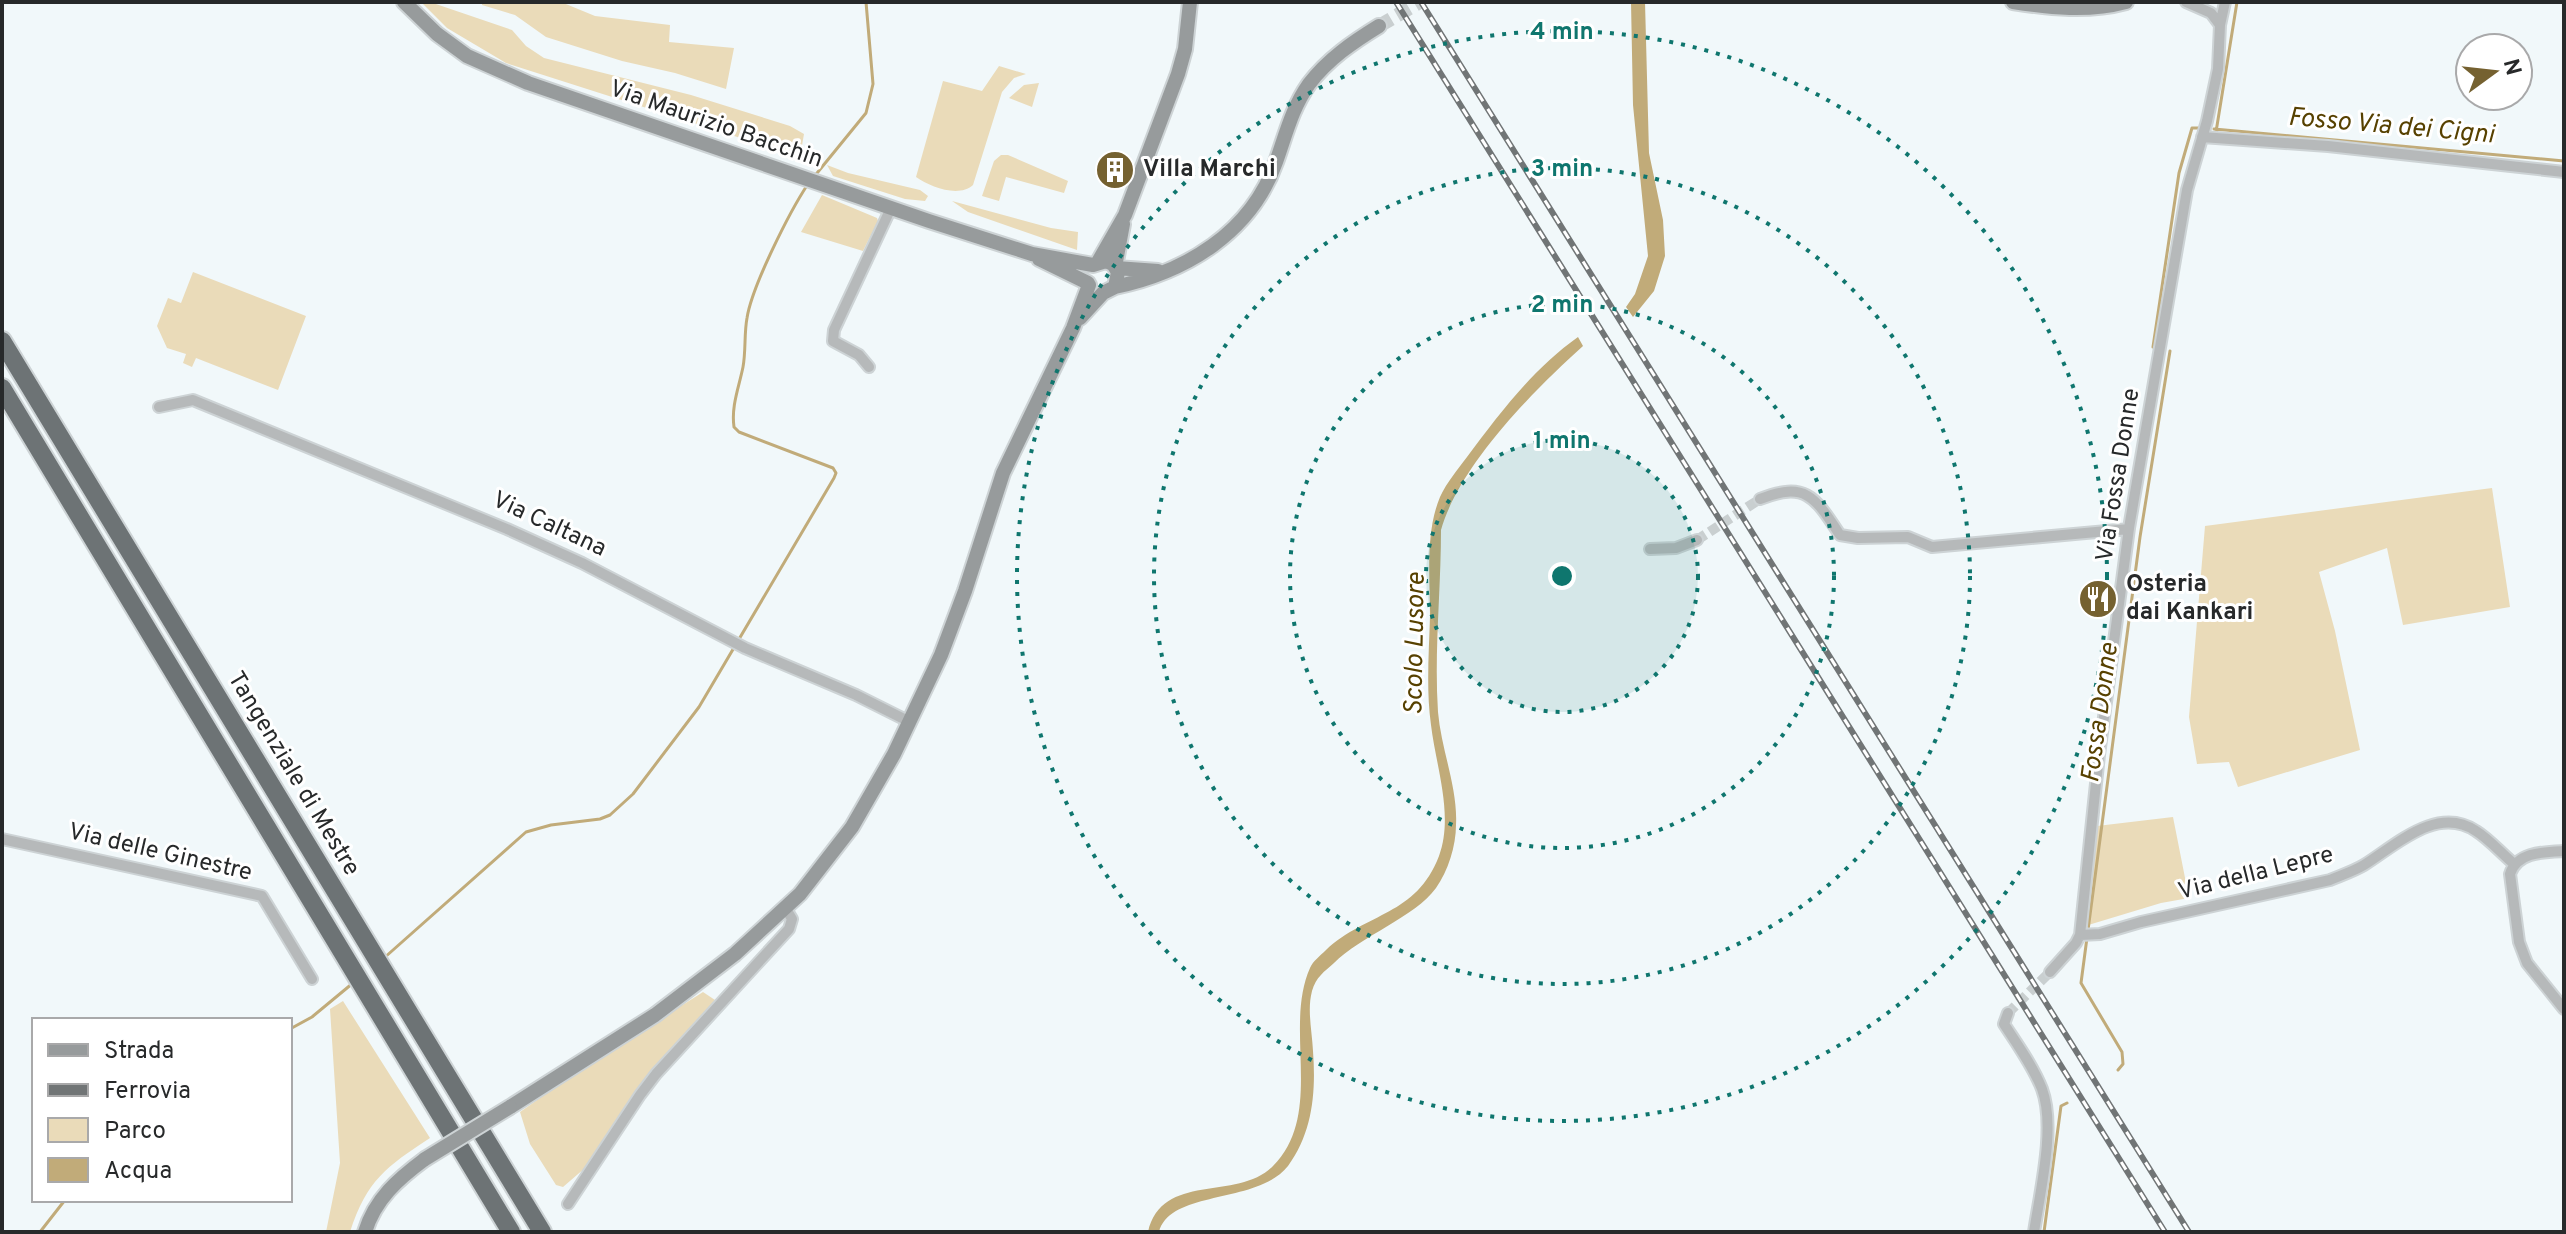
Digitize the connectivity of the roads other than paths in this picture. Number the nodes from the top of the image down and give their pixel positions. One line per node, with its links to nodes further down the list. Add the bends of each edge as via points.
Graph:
1 (404, 2): 12 (main road, Via Maurizio Bacchin, via 437,34 495,70)
2 (1190, 2): 13 (main road, via 1182,63)
3 (2013, 2): 4 (main road, via 2077,8)
4 (2126, 2)
5 (2186, 2): 7 (street)
6 (2225, 2): 8 (street, Via Fossa Donne)
7 (2199, 5): 8 (street)
8 (2220, 25): 10 (street, Via Fossa Donne, via 2218,69)
9 (1379, 26): 17 (main road, via 1340,52 1308,85 1267,182 1234,229 1205,251)
10 (2202, 137): 11 (street); 26 (street, Via Fossa Donne, via 2187,190)
11 (2564, 172)
12 (891, 208): 14 (main road, Via Maurizio Bacchin); 22 (street, via 834,330 833,341)
13 (1125, 215): 15 (main road); 16 (main road)
14 (1032, 254): 15 (main road, Via Maurizio Bacchin); 18 (main road, Via Maurizio Bacchin)
15 (1095, 263): 16 (main road, via 1106,261); 18 (main road, via 1087,273)
16 (1116, 267): 17 (main road); 19 (main road, via 1119,277)
17 (1163, 271): 19 (main road)
18 (1089, 284): 19 (main road, via 1095,291); 20 (main road)
19 (1109, 290): 20 (main road)
20 (1073, 328): 29 (main road, via 1003,473 965,591)
21 (2, 341): 42 (highway, Tangenziale di Mestre)
22 (869, 367)
23 (2, 388): 41 (highway, Tangenziale di Mestre)
24 (170, 404): 29 (street, Via Caltana, via 202,403 507,529 745,648)
25 (1760, 499): 26 (street, via 1781,491 1805,492 1840,535 1908,537 1932,547)
26 (2129, 529): 34 (street, Via Fossa Donne)
27 (1697, 540): 28 (street)
28 (1650, 549)
29 (910, 722): 33 (main road, via 852,827)
30 (2, 839): 36 (street, Via delle Ginestre, via 262,896)
31 (2564, 851): 32 (street, via 2521,857)
32 (2513, 863): 34 (street, Via della Lepre, via 2474,829 2434,825 2330,880); 37 (street, via 2519,942 2527,963)
33 (786, 909): 39 (street, via 792,919 784,935 648,1084); 40 (main road, bridge, via 655,1015 402,1176 376,1204)
34 (2082, 936): 35 (street)
35 (2050, 972)
36 (312, 979)
37 (2564, 1009)
38 (2008, 1013): 43 (street, via 2004,1024 2045,1102)
39 (568, 1204)
40 (365, 1232)
41 (511, 1232)
42 (542, 1232)
43 (2034, 1232)

